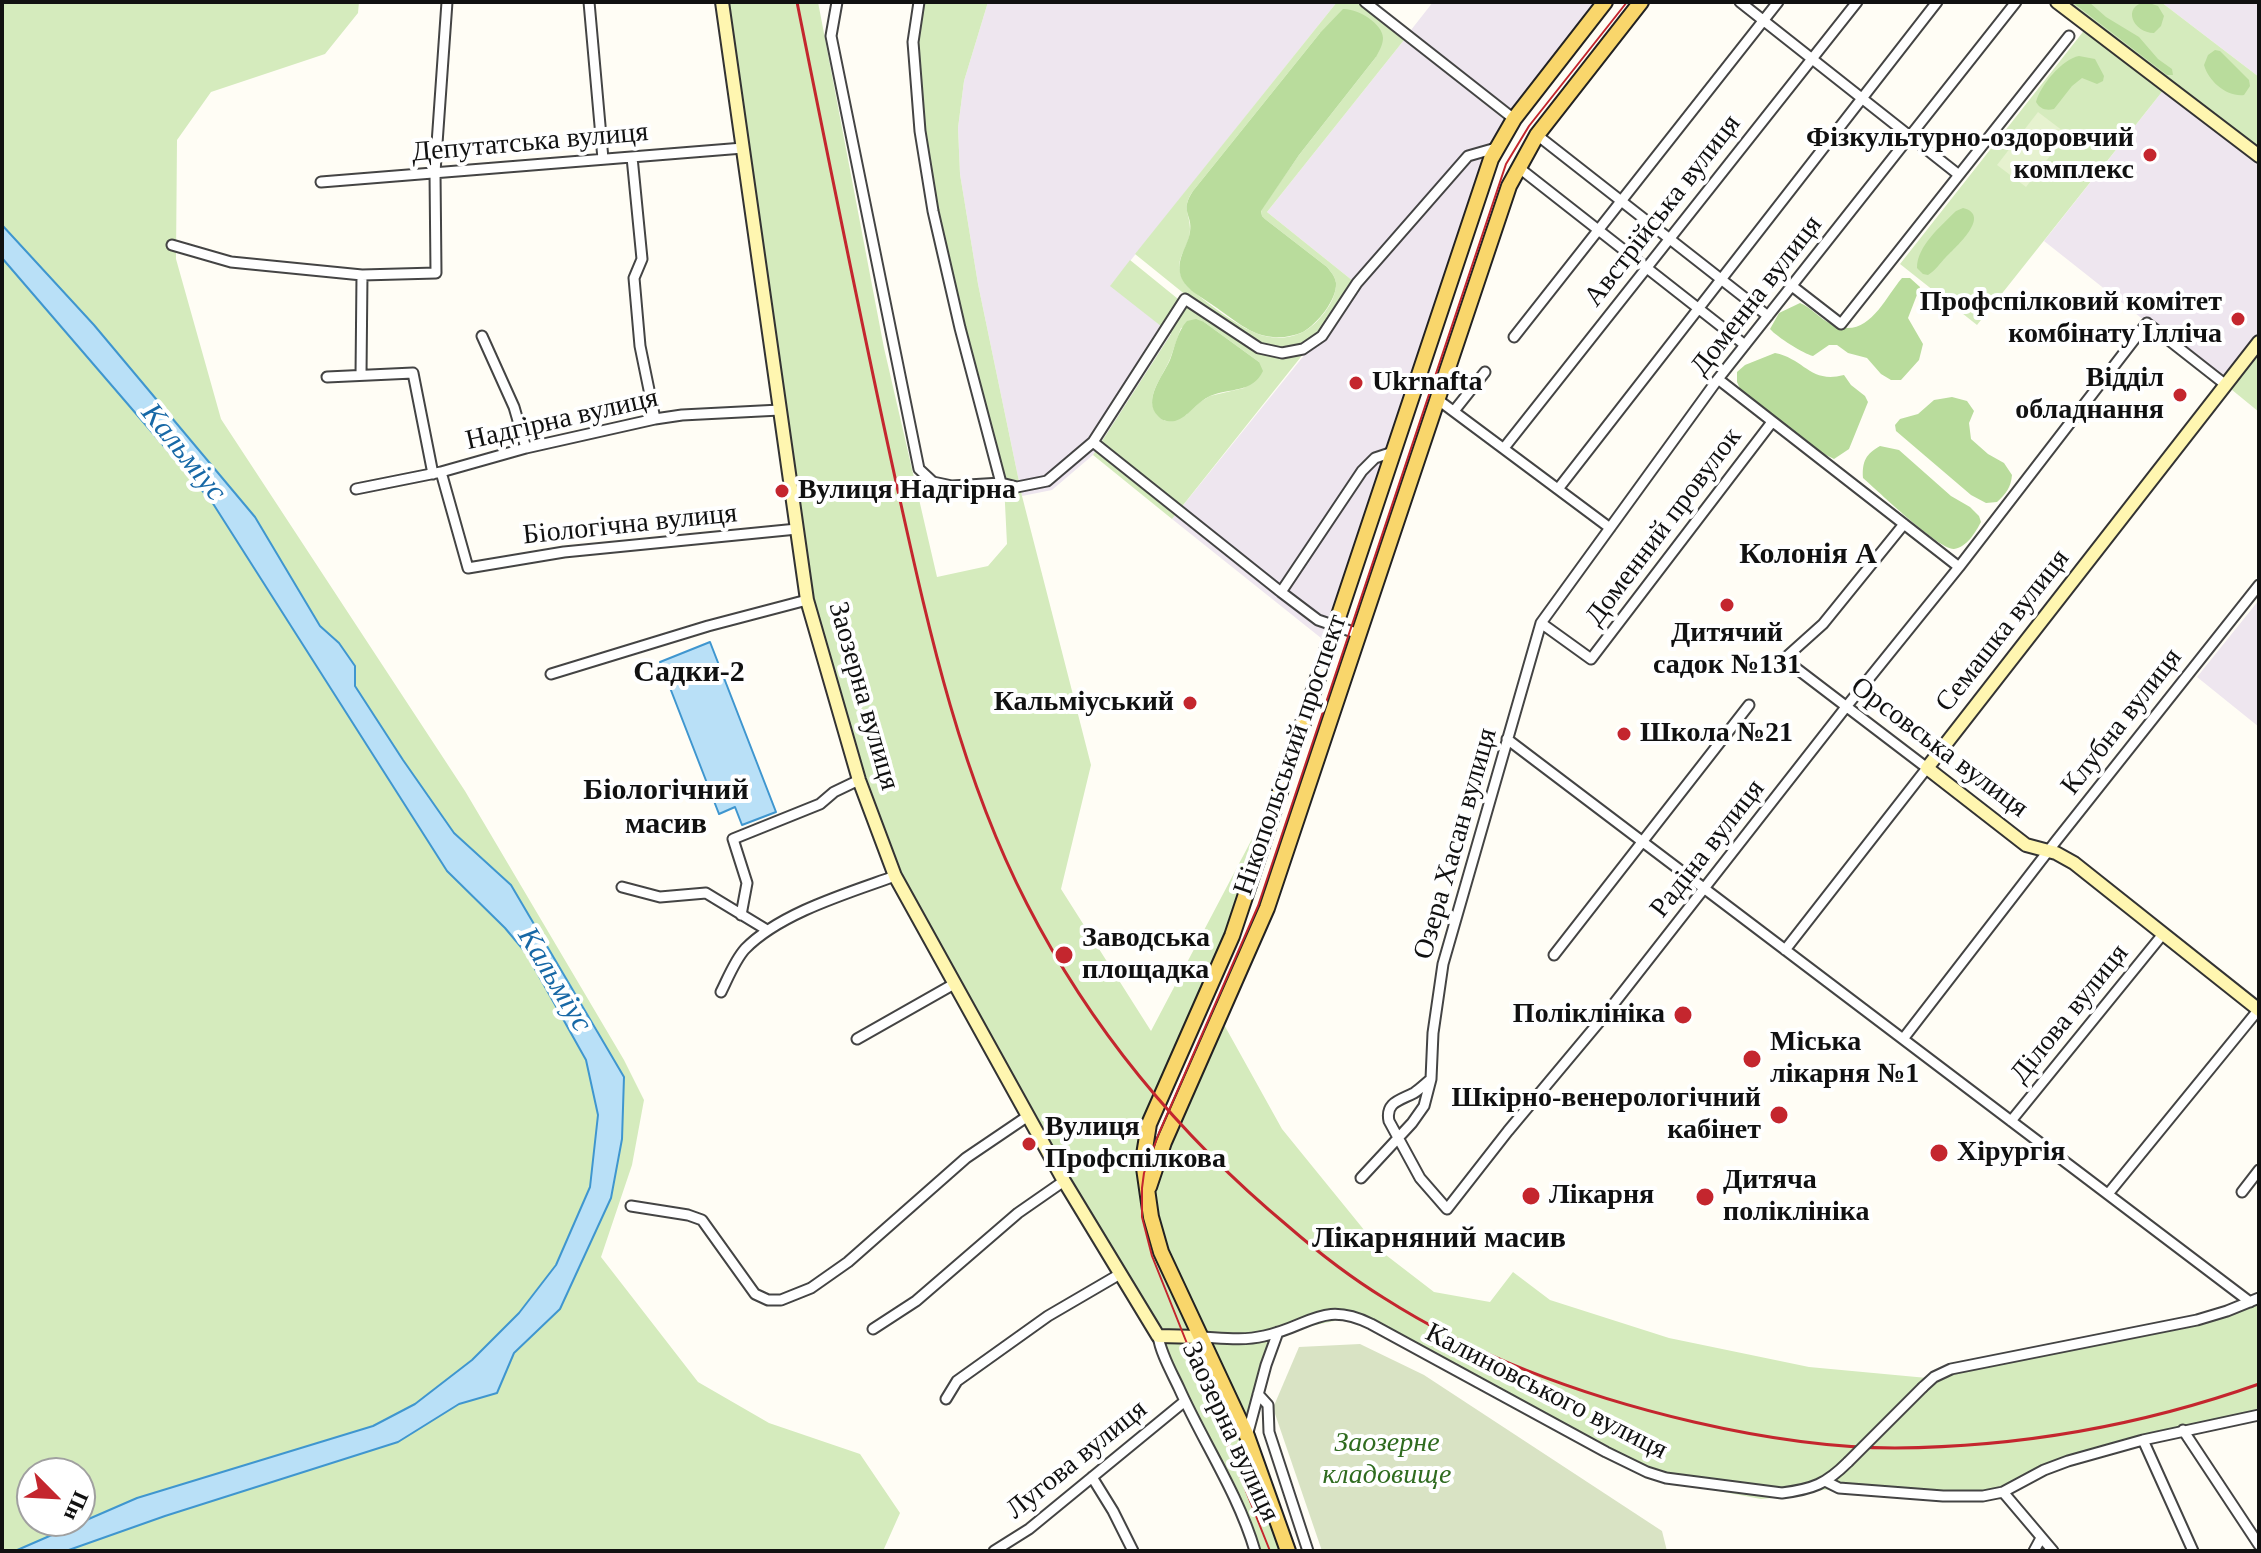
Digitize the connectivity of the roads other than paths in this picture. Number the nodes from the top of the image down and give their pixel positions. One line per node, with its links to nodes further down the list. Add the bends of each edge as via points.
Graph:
1 (447, 2): 28 (street)
2 (589, 2): 26 (street)
3 (722, 2): 22 (street, Заозерна вулиця)
4 (837, 2): 61 (street, via 831,36 919,469 933,482 952,486)
5 (919, 2): 61 (street, via 913,42 933,211)
6 (1365, 2): 19 (street)
7 (1605, 2): 19 (main road, Нікопольський проспект)
8 (1641, 2): 20 (main road, Нікопольський проспект)
9 (1740, 2): 15 (street)
10 (1778, 2): 15 (street)
11 (1857, 2): 17 (street, Австрійська вулиця)
12 (1937, 2): 18 (street)
13 (2016, 2): 21 (street, Доменна вулиця)
14 (2057, 2): 24 (street)
15 (1764, 21): 17 (street); 31 (street)
16 (2069, 36): 29 (street)
17 (1812, 59): 18 (street); 33 (street, Австрійська вулиця)
18 (1862, 99): 21 (street); 37 (street)
19 (1514, 119): 23 (main road, Нікопольський проспект)
20 (1537, 135): 27 (main road, Нікопольський проспект); 31 (street)
21 (1911, 137): 29 (street); 38 (street, Доменна вулиця)
22 (743, 148): 25 (street, Депутатська вулиця); 52 (street, Заозерна вулиця)
23 (1496, 148): 49 (main road, Нікопольський проспект); 56 (street, via 1468,156 1357,283 1322,336 1303,349 1282,353 1259,348 1185,299)
24 (2259, 156)
25 (632, 157): 26 (street, Депутатська вулиця); 54 (street, via 642,259 634,278 638,324)
26 (603, 159): 28 (street, Депутатська вулиця)
27 (1518, 167): 32 (street); 51 (main road, Нікопольський проспект)
28 (435, 172): 30 (street, Депутатська вулиця); 36 (street, via 436,273)
29 (1959, 175): 38 (street, via 1841,324)
30 (321, 182)
31 (1622, 202): 32 (street); 33 (street)
32 (1599, 231): 35 (street); 42 (street)
33 (1669, 239): 35 (street, Австрійська вулиця); 37 (street)
34 (172, 245): 36 (street, via 231,262)
35 (1646, 268): 39 (street); 58 (street, Австрійська вулиця)
36 (362, 275): 46 (street)
37 (1721, 279): 39 (street); 40 (street)
38 (1792, 286): 40 (street, Доменна вулиця)
39 (1698, 309): 44 (street); 63 (street)
40 (1768, 316): 44 (street, Доменна вулиця)
41 (482, 336): 57 (street)
42 (1514, 337)
43 (2259, 342): 50 (street, Семашка вулиця)
44 (1745, 345): 48 (street, Доменна вулиця)
45 (1485, 372): 53 (street)
46 (361, 375): 47 (street); 60 (street, via 413,373)
47 (327, 377)
48 (1718, 379): 55 (street, Доменний провулок); 65 (street, Доменна вулиця)
49 (1416, 383): 51 (main road); 59 (main road, Нікопольський проспект)
50 (2226, 385): 67 (street, Радіна вулиця, via 2147,323); 78 (street, Семашка вулиця)
51 (1437, 399): 53 (street); 73 (main road, Нікопольський проспект)
52 (780, 410): 54 (street, Надгірна вулиця); 66 (street, Заозерна вулиця)
53 (1454, 411): 58 (street)
54 (655, 419): 57 (street, Надгірна вулиця)
55 (1772, 422): 64 (street, Доменний провулок); 71 (street, Доменний провулок, via 1591,659)
56 (1093, 442): 61 (street, via 1047,481 1017,487); 69 (street)
57 (526, 448): 60 (street, Надгірна вулиця)
58 (1504, 448): 63 (street)
59 (1393, 452): 69 (street, via 1375,458 1362,471); 72 (main road, Нікопольський проспект)
60 (437, 473): 62 (street, Надгірна вулиця); 66 (street, Біологічна вулиця, via 468,568 564,552)
61 (1001, 483)
62 (356, 489)
63 (1558, 489): 65 (street)
64 (1904, 524): 67 (street, Доменний провулок); 76 (street, Орсовська вулиця, via 1823,624 1784,659)
65 (1610, 528): 71 (street, Доменна вулиця)
66 (797, 529): 70 (street, Заозерна вулиця)
67 (1959, 567): 76 (street, Радіна вулиця)
68 (2259, 585): 81 (street, Клубна вулиця)
69 (1281, 592): 72 (street, via 1310,615)
70 (807, 600): 74 (street); 79 (street, Заозерна вулиця)
71 (1541, 623): 77 (street, Озера Хасан вулиця)
72 (1335, 626): 73 (street); 102 (main road, Нікопольський проспект, via 1232,936 1149,1124 1143,1161)
73 (1359, 634): 102 (main road, Нікопольський проспект, via 1267,908 1164,1142)
74 (551, 674)
75 (1749, 705): 80 (street)
76 (1846, 707): 78 (street, Орсовська вулиця); 84 (street, Радіна вулиця)
77 (1507, 739): 80 (street); 95 (street, Озера Хасан вулиця, via 1443,964)
78 (1927, 768): 81 (street, Орсовська вулиця, via 2026,845); 88 (street, Семашка вулиця)
79 (859, 780): 82 (street, Заозерна вулиця); 85 (street, via 820,804 733,839 747,883)
80 (1642, 842): 84 (street); 89 (street)
81 (2048, 852): 87 (street, Орсовська вулиця, via 2074,863); 94 (street, Клубна вулиця)
82 (895, 876): 86 (street, via 825,901); 90 (street, Заозерна вулиця)
83 (622, 887): 85 (street, via 660,897 706,893)
84 (1705, 889): 88 (street); 98 (street, Радіна вулиця, via 1447,1209 1420,1178)
85 (741, 915): 86 (street)
86 (767, 930): 91 (street, via 743,951)
87 (2163, 934): 92 (street, Орсовська вулиця); 97 (street, Ділова вулиця)
88 (1785, 950): 94 (street)
89 (1554, 955)
90 (954, 984): 93 (street); 96 (street, Заозерна вулиця)
91 (721, 992)
92 (2259, 1010): 104 (street)
93 (857, 1039)
94 (1903, 1039): 97 (street)
95 (1431, 1079): 98 (street, Озера Хасан вулиця, via 1424,1106); 98 (street, via 1390,1107 1389,1121)
96 (1028, 1116): 101 (street, Заозерна вулиця); 105 (street, via 966,1158 848,1262 811,1288 781,1300 755,1294 702,1220)
97 (2011, 1121): 104 (street)
98 (1400, 1137): 100 (street, Озера Хасан вулиця)
99 (2259, 1170): 103 (street)
100 (1361, 1178)
101 (1064, 1181): 106 (street, Заозерна вулиця); 108 (street, via 1018,1213 916,1301)
102 (1148, 1191): 111 (main road, Заозерна вулиця, via 1161,1252)
103 (2242, 1192)
104 (2108, 1194): 107 (street)
105 (631, 1206)
106 (1120, 1274): 110 (street, Заозерна вулиця); 113 (street, via 1048,1316 957,1381)
107 (2255, 1300): 120 (street, Калиновського вулиця, bridge, via 2182,1324 1951,1369 1923,1387)
108 (873, 1329)
109 (1278, 1332): 111 (street, Калиновського вулиця, via 1243,1339); 112 (street); 120 (street, Калиновського вулиця, via 1323,1314 1359,1318 1606,1452 1666,1478 1782,1493)
110 (1158, 1336): 111 (street, Заозерна вулиця); 114 (street, Заозерна вулиця)
111 (1201, 1337): 117 (main road, Заозерна вулиця)
112 (1258, 1394): 117 (street); 128 (street, via 1268,1405 1269,1432)
113 (946, 1399)
114 (1185, 1401): 119 (street, Лугова вулиця); 126 (street, Заозерна вулиця)
115 (2259, 1415): 116 (street)
116 (2183, 1430): 118 (street); 123 (street)
117 (1247, 1436): 127 (main road, Заозерна вулиця)
118 (2143, 1440): 121 (street, via 2044,1470); 131 (street)
119 (1092, 1477): 124 (street, Лугова вулиця); 125 (street)
120 (1827, 1482): 121 (street, via 1839,1488 1943,1496)
121 (2003, 1492): 122 (street)
122 (2041, 1538): 129 (street); 130 (street)
123 (2259, 1545)
124 (994, 1551)
125 (1133, 1551)
126 (1255, 1551)
127 (1288, 1551)
128 (1308, 1551)
129 (2034, 1551)
130 (2053, 1551)
131 (2193, 1551)

